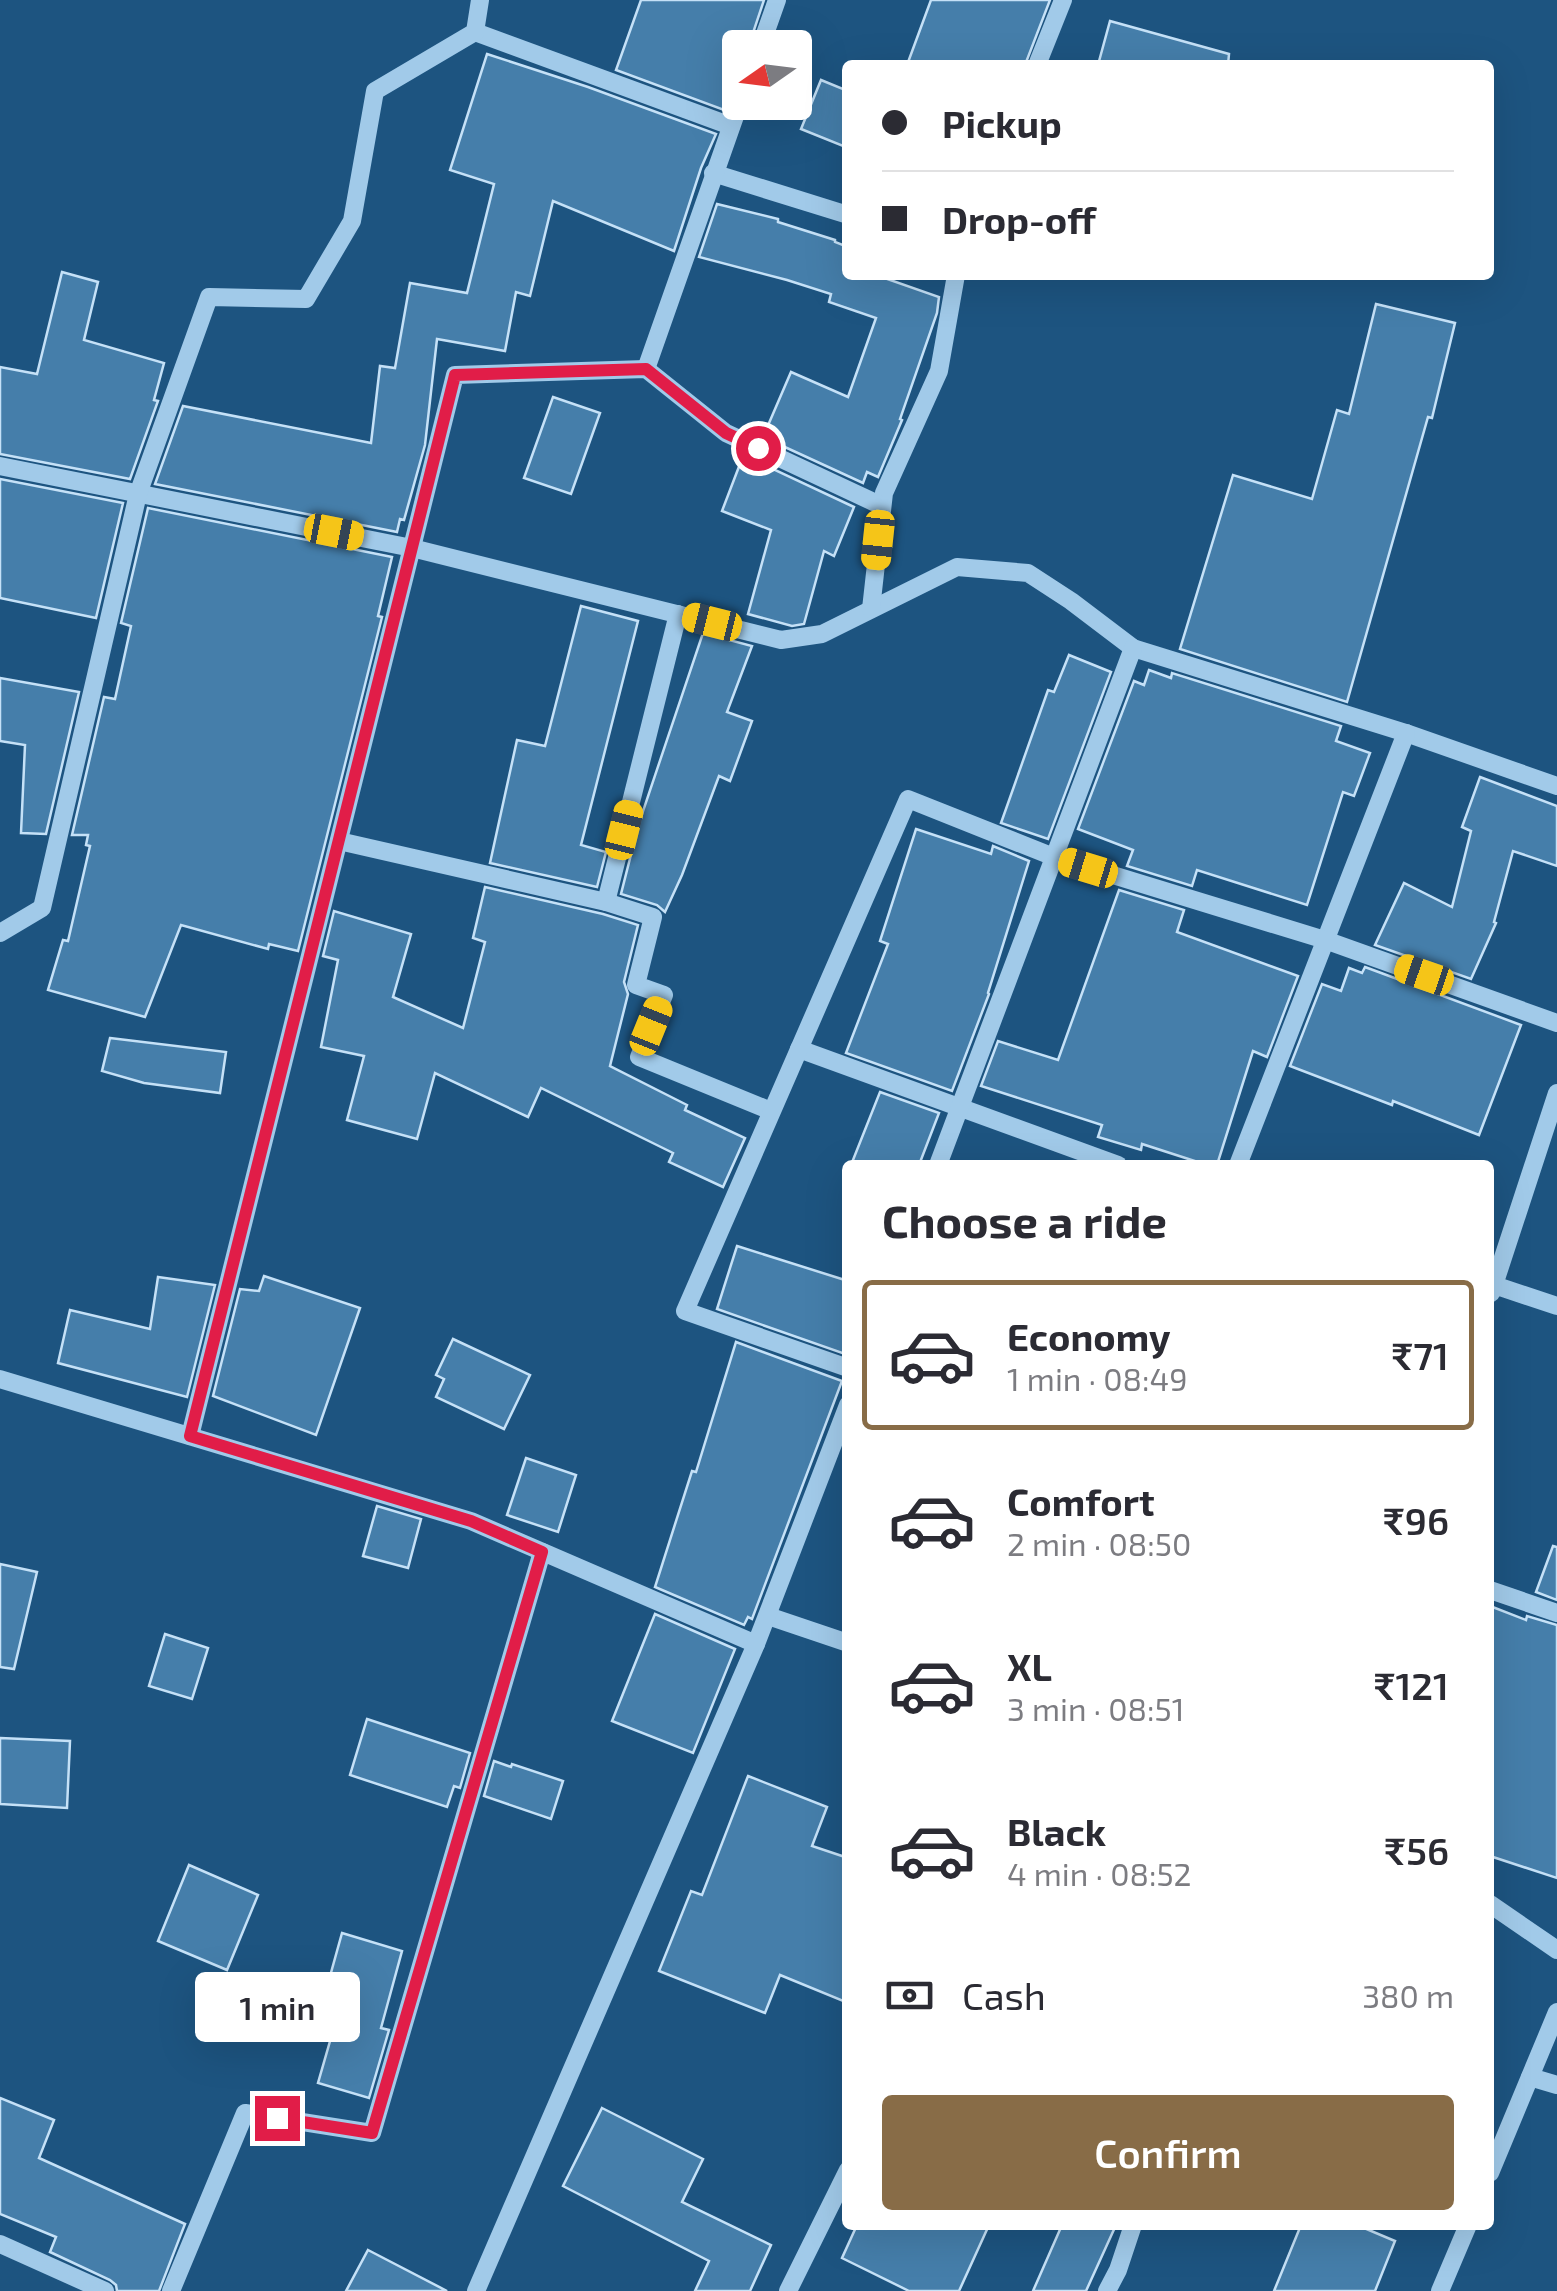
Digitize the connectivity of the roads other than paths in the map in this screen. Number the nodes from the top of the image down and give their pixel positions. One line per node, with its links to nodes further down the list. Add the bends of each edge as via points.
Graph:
1 (480, 0): 5 (street)
2 (777, 0): 4 (street)
3 (1063, 0): 6 (street)
4 (766, 30)
5 (475, 32): 8 (street); 14 (street, via 375,91 352,220 306,299 209,297)
6 (1039, 60)
7 (733, 120): 8 (street)
8 (731, 126): 9 (street)
9 (714, 173): 10 (street); 12 (street)
10 (842, 213)
11 (955, 280): 15 (street, via 939,371)
12 (646, 369): 15 (street, via 726,433); 16 (street, via 455,375)
13 (0, 466): 14 (street)
14 (138, 494): 16 (street); 25 (street, via 42,908)
15 (882, 506): 17 (street)
16 (412, 548): 18 (street); 22 (street)
17 (871, 609): 18 (street, via 822,634 781,640); 19 (street, via 957,567 1028,573)
18 (678, 614): 24 (street)
19 (1133, 648): 20 (street); 23 (street)
20 (1406, 733): 21 (street); 26 (street)
21 (1557, 786)
22 (338, 841): 24 (street); 41 (street)
23 (1054, 857): 26 (street); 28 (street, via 908,799); 30 (street)
24 (606, 902): 31 (street, via 653,917 636,986 664,995 639,1057)
25 (0, 934)
26 (1325, 940): 27 (street); 34 (street)
27 (1557, 1022)
28 (799, 1049): 30 (street); 31 (street)
29 (1557, 1093): 35 (street)
30 (959, 1108): 32 (street); 33 (street)
31 (772, 1111): 38 (street, via 685,1311)
32 (940, 1160)
33 (1104, 1160)
34 (1240, 1160)
35 (1494, 1279)
36 (1494, 1289): 37 (street)
37 (1557, 1306)
38 (842, 1366)
39 (0, 1379): 41 (street)
40 (842, 1421): 45 (street)
41 (190, 1436): 42 (street, via 471,1521)
42 (542, 1552): 47 (street); 59 (street, via 372,2133 245,2113)
43 (1494, 1591): 44 (street)
44 (1557, 1614)
45 (768, 1616): 46 (street); 47 (street)
46 (842, 1641)
47 (756, 1644): 60 (street)
48 (1494, 1907): 49 (street)
49 (1557, 1950)
50 (1557, 2012): 51 (street)
51 (1530, 2077): 52 (street); 53 (street)
52 (1557, 2085)
53 (1494, 2164)
54 (842, 2182): 61 (street)
55 (1131, 2230): 62 (street)
56 (1466, 2230): 63 (street)
57 (0, 2244): 58 (street)
58 (105, 2291)
59 (170, 2291)
60 (476, 2291)
61 (788, 2291)
62 (1107, 2291)
63 (1440, 2291)

